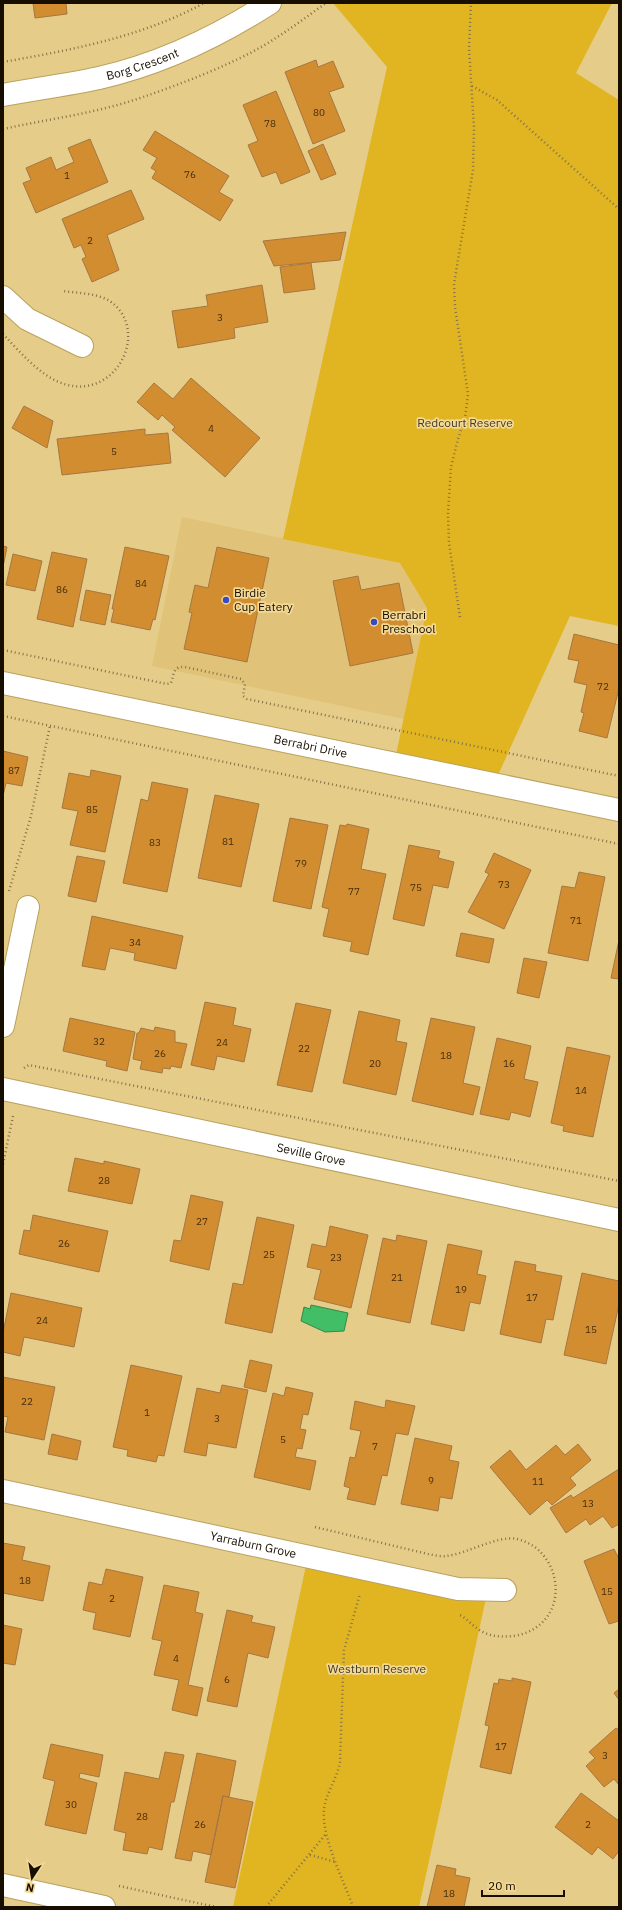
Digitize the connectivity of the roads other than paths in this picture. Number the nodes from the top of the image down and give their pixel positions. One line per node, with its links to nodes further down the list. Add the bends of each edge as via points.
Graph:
1 (270, 3): 2 (street, Borg Crescent, via 198,45 137,68 98,78)
2 (3, 94)
3 (3, 297): 4 (street, via 27,319)
4 (82, 346)
5 (3, 683): 6 (street, Berrabri Drive)
6 (619, 810)
7 (28, 907): 8 (street)
8 (3, 1026)
9 (3, 1089): 10 (street, Seville Grove)
10 (619, 1220)
11 (3, 1491): 12 (street, Yarraburn Grove, via 458,1589)
12 (505, 1590)
13 (3, 1885): 14 (street)
14 (104, 1907)

